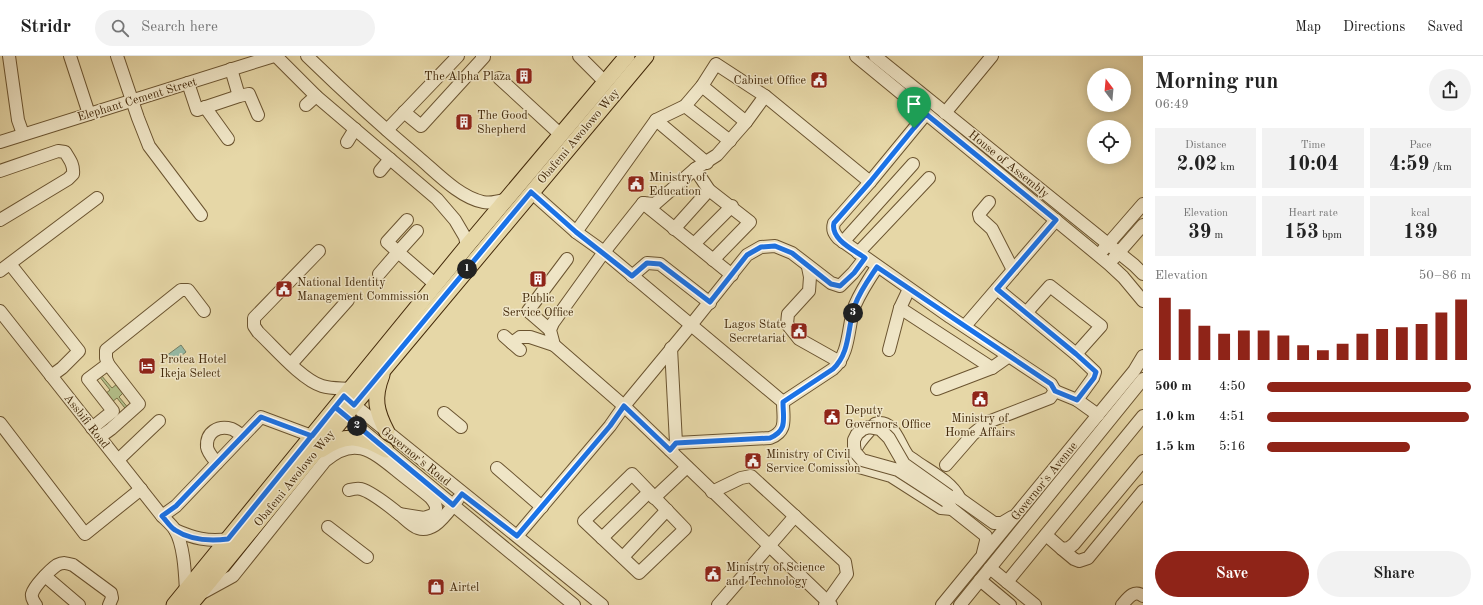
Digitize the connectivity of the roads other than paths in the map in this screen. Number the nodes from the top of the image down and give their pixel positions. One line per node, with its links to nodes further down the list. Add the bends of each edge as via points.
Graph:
1 (9, 56): 35 (street, via 18,120)
2 (70, 56): 28 (street)
3 (117, 56): 22 (street)
4 (275, 56): 14 (street, Elephant Cement Street); 20 (street)
5 (307, 56): 34 (street)
6 (458, 56): 26 (street)
7 (482, 56): 26 (street, via 484,57 422,126)
8 (579, 56): 16 (street)
9 (627, 56): 16 (main road, Obafemi Awolowo Way)
10 (646, 56): 52 (main road, Obafemi Awolowo Way)
11 (856, 56): 29 (street, House of Assembly)
12 (875, 56): 27 (street, House of Assembly)
13 (992, 56): 27 (street)
14 (232, 69): 17 (street, Elephant Cement Street); 19 (street)
15 (499, 78): 36 (street)
16 (605, 82): 36 (main road, Obafemi Awolowo Way)
17 (188, 83): 22 (street, Elephant Cement Street); 25 (street, via 197,110)
18 (702, 86): 21 (street, via 716,64); 24 (street); 32 (street)
19 (239, 96): 25 (street); 30 (street, via 249,94)
20 (316, 96): 23 (street); 33 (street)
21 (765, 96): 32 (street); 50 (street)
22 (133, 100): 28 (street, Elephant Cement Street); 59 (street, via 149,146)
23 (306, 105)
24 (685, 106): 31 (street); 38 (street)
25 (205, 107): 37 (street)
26 (404, 112): 34 (street)
27 (945, 113): 65 (street, House of Assembly)
28 (89, 114): 35 (street, Elephant Cement Street)
29 (926, 114): 50 (street); 62 (street, House of Assembly)
30 (258, 115)
31 (656, 120): 42 (street); 68 (street)
32 (746, 122): 38 (street)
33 (355, 129): 40 (street); 41 (street)
34 (386, 130): 44 (street)
35 (23, 134): 39 (street, Elephant Cement Street)
36 (561, 135): 54 (main road, Obafemi Awolowo Way)
37 (228, 139)
38 (730, 141): 42 (street)
39 (0, 142)
40 (347, 142)
41 (390, 159): 47 (street); 49 (street)
42 (707, 163): 45 (street)
43 (913, 164): 69 (street)
44 (428, 166): 49 (street); 54 (street, via 472,199 492,203)
45 (695, 170): 51 (street); 56 (street, via 656,204)
46 (0, 171): 60 (street, via 58,151 65,152 74,170 68,179)
47 (380, 171)
48 (929, 178): 77 (street)
49 (416, 180): 72 (street, via 455,220)
50 (870, 182): 69 (street, via 834,223 834,233)
51 (710, 190): 58 (street); 66 (street)
52 (531, 192): 68 (street); 115 (main road, Obafemi Awolowo Way)
53 (97, 198): 81 (street)
54 (507, 199): 72 (main road, Obafemi Awolowo Way)
55 (989, 202): 85 (street, via 979,214 980,218 992,229)
56 (643, 203): 66 (street); 75 (street)
57 (1143, 204): 63 (street)
58 (732, 206): 70 (street); 80 (street, via 750,222)
59 (201, 215)
60 (0, 220)
61 (407, 220): 74 (street, via 387,242)
62 (1056, 220): 78 (street, House of Assembly); 85 (street)
63 (1124, 225): 65 (street, via 1107,231); 71 (street)
64 (1143, 225): 76 (street)
65 (1086, 226): 71 (street, House of Assembly)
66 (674, 229): 70 (street)
67 (417, 231): 74 (street)
68 (576, 232): 75 (street)
69 (843, 242): 77 (street)
70 (694, 244): 80 (street)
71 (1108, 244): 76 (street, House of Assembly); 78 (street)
72 (468, 246): 91 (main road, Obafemi Awolowo Way)
73 (319, 251): 113 (street, via 254,318 254,326 258,332)
74 (398, 252): 87 (street); 91 (street)
75 (604, 252): 90 (street); 103 (street)
76 (1119, 252): 82 (street); 88 (street, House of Assembly)
77 (862, 255): 83 (street, via 854,273 840,286 831,284); 84 (street)
78 (1098, 255): 82 (street, House of Assembly)
79 (567, 259): 103 (street, via 528,311)
80 (713, 260): 89 (street)
81 (10, 264): 86 (street); 116 (street, via 79,351)
82 (1109, 264): 95 (street, House of Assembly)
83 (808, 266): 89 (street, via 792,253 775,246 761,247 747,255); 111 (street, via 809,291 788,314 787,324 799,339)
84 (877, 267): 92 (street); 111 (street, via 855,307 844,355)
85 (1013, 270): 93 (street)
86 (0, 271)
87 (379, 274)
88 (1143, 274)
89 (732, 275): 96 (street)
90 (632, 276): 96 (street, via 647,263 660,264); 101 (street)
91 (436, 285): 122 (main road, Obafemi Awolowo Way)
92 (909, 289): 97 (street); 102 (street)
93 (997, 289): 100 (street); 102 (street)
94 (348, 300): 113 (street)
95 (1143, 301)
96 (710, 302): 101 (street)
97 (900, 308): 107 (street); 114 (street)
98 (0, 311): 116 (street, Assbifi Road)
99 (204, 311): 112 (street, via 188,290 181,290 106,350)
100 (1026, 313): 108 (street); 108 (street, via 1050,286 1101,326)
101 (691, 326): 106 (street); 121 (street)
102 (965, 326): 109 (street)
103 (550, 330): 105 (street)
104 (512, 343): 105 (street, via 520,337 530,337)
105 (554, 345): 123 (street)
106 (671, 348): 123 (street); 136 (street)
107 (889, 350)
108 (1076, 354): 120 (street, via 1096,372)
109 (1009, 356): 114 (street); 119 (street, via 1051,384)
110 (1143, 356): 125 (street, Governor's Avenue)
111 (840, 362): 121 (street)
112 (108, 364): 126 (street, via 88,379); 126 (street, via 140,404)
113 (291, 364): 122 (street, via 317,384 334,389)
114 (992, 368): 118 (street)
115 (384, 370): 122 (main road, Obafemi Awolowo Way); 132 (main road, via 377,389 376,402 379,417)
116 (51, 376): 131 (street, Assbifi Road)
117 (1143, 379): 170 (street, Governor's Avenue)
118 (937, 389)
119 (1055, 391): 120 (street); 142 (street, via 1050,398 988,422 973,434)
120 (1077, 400): 125 (street)
121 (783, 402): 136 (street, via 783,428 778,435 770,438)
122 (345, 403): 132 (street, Governor's Road); 134 (main road, Obafemi Awolowo Way); 137 (street, Governor's Road); 138 (main road, Obafemi Awolowo Way)
123 (624, 406): 136 (street); 153 (street)
124 (444, 412): 130 (street)
125 (1098, 415): 156 (street, Governor's Avenue)
126 (117, 416): 131 (street); 135 (street)
127 (1143, 416): 162 (street)
128 (158, 421): 139 (street)
129 (0, 423): 145 (street, via 85,534)
130 (461, 427)
131 (92, 428): 135 (street, Assbifi Road)
132 (387, 432): 149 (street, Governor's Road)
133 (243, 436): 134 (street, via 261,417); 141 (street); 141 (street, via 232,429 224,428 216,428 210,434 207,448)
134 (312, 436): 164 (main road, Obafemi Awolowo Way)
135 (100, 437): 139 (street, Assbifi Road)
136 (673, 447): 143 (street)
137 (386, 450): 138 (main road, via 371,441 347,437 326,446); 152 (street, Governor's Road)
138 (311, 458): 175 (main road, Obafemi Awolowo Way, via 214,577)
139 (118, 460): 145 (street, Assbifi Road)
140 (1143, 461): 166 (street, via 1074,544)
141 (217, 463): 157 (street, via 176,506)
142 (946, 465)
143 (687, 467): 148 (street); 150 (street)
144 (497, 468): 153 (street)
145 (141, 489): 157 (street, Assbifi Road)
146 (349, 490): 155 (street, via 361,489 368,492)
147 (1143, 490): 166 (street, via 1088,558 1079,561)
148 (712, 492): 158 (street, via 751,476); 165 (street)
149 (462, 494): 152 (street); 161 (street, Governor's Road)
150 (651, 495): 154 (street); 163 (street); 163 (street, via 632,474 584,521)
151 (952, 501): 151 (street, bridge, via 904,464 889,438 880,429 869,427 857,434 854,440 855,452 862,460 898,470); 156 (street, via 994,524 1002,523); 167 (street, via 986,536)
152 (453, 505): 155 (street, via 440,521 426,528 414,527); 181 (street, Governor's Road)
153 (542, 506): 161 (street)
154 (667, 510): 169 (street); 169 (street, via 685,529 639,572)
155 (399, 514): 175 (street, via 424,518 433,515 435,502 370,451 356,448 340,451 325,462 233,576)
156 (1016, 515): 167 (street, Governor's Avenue)
157 (162, 516): 160 (street, Assbifi Road)
158 (795, 516): 165 (street); 176 (street, via 846,562 847,574)
159 (328, 527): 168 (street)
160 (175, 530): 164 (street, via 201,539); 175 (street, via 180,542)
161 (517, 536): 182 (street, Governor's Road)
162 (1046, 536): 166 (street); 173 (street)
163 (602, 538): 169 (street)
164 (228, 539): 175 (main road, Obafemi Awolowo Way)
165 (769, 545): 176 (street); 183 (street)
166 (1062, 549)
167 (982, 556): 184 (street, Governor's Avenue)
168 (367, 557)
169 (623, 557)
170 (990, 568): 172 (street, Governor's Avenue); 173 (street)
171 (45, 576): 177 (street, via 32,593 32,600); 178 (street); 179 (street, via 58,565 73,565 111,593)
172 (980, 580): 185 (street, Governor's Avenue); 186 (street)
173 (1007, 582): 187 (street)
174 (1143, 596): 188 (street, via 1134,593)
175 (191, 597): 180 (main road, Obafemi Awolowo Way)
176 (828, 604)
177 (36, 605)
178 (79, 605)
179 (109, 605)
180 (174, 605)
181 (574, 605)
182 (602, 605)
183 (718, 605)
184 (942, 605)
185 (960, 605)
186 (1010, 605)
187 (1035, 605)
188 (1122, 605)

